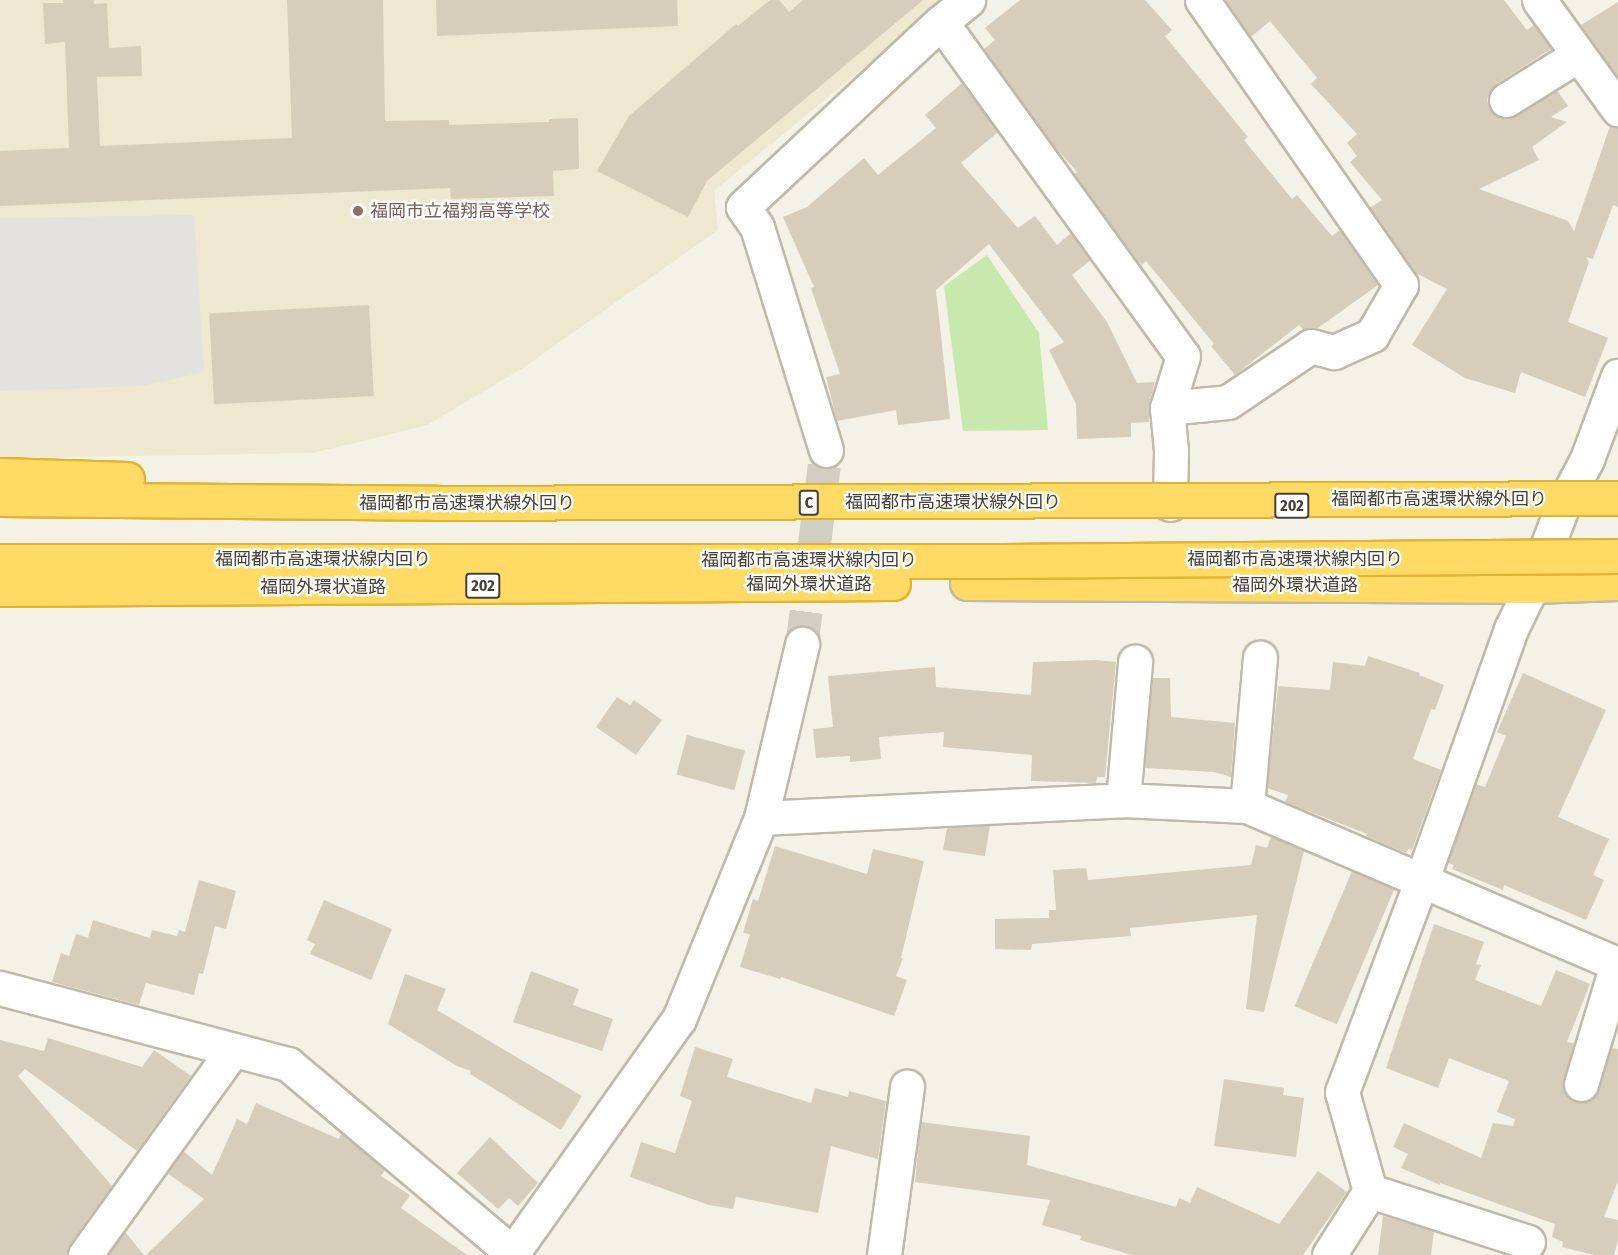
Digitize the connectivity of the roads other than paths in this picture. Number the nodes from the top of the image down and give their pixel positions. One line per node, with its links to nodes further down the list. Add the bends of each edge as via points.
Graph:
1 (968, 0): 4 (street)
2 (1202, 0): 9 (street, via 1401,285 1372,335 1334,352 1311,346 1228,402)
3 (1554, 5): 5 (street)
4 (941, 22): 9 (street, via 1183,356); 10 (street, via 743,207 757,227)
5 (1578, 55): 6 (street); 7 (street)
6 (1506, 100)
7 (1618, 109)
8 (1618, 375): 16 (street, via 1587,459)
9 (1167, 408): 15 (street)
10 (826, 450)
11 (0, 475): 14 (highway, bridge, via 247,485)
12 (1618, 498): 14 (highway, 福岡都市高速環状線外回り / C, bridge)
13 (0, 500): 14 (highway, 福岡都市高速環状線外回り / C, bridge); 15 (highway, 202, bridge)
14 (437, 503)
15 (1170, 504): 16 (highway, 202, via 1512,508)
16 (1563, 505): 17 (highway, 202); 21 (street)
17 (1618, 506)
18 (1618, 556): 19 (highway, 福岡都市高速環状線内回り, bridge, via 1007,561)
19 (0, 561)
20 (1618, 582): 21 (highway, 福岡外環状道路 / 202)
21 (1532, 586): 22 (highway, 福岡外環状道路 / 202, bridge, via 967,583); 29 (street, via 1511,629)
22 (0, 589)
23 (801, 644): 28 (street)
24 (1260, 658): 27 (street)
25 (1135, 662): 26 (street)
26 (1123, 800): 27 (street); 28 (street)
27 (1247, 806): 29 (street)
28 (761, 818): 37 (street, via 679,1019)
29 (1421, 882): 30 (street); 35 (street, via 1342,1092)
30 (1617, 964): 33 (street)
31 (0, 988): 32 (street)
32 (233, 1050): 37 (street, via 288,1064); 38 (street)
33 (1581, 1084)
34 (907, 1087): 39 (street)
35 (1370, 1191): 36 (street); 40 (street)
36 (1528, 1242)
37 (513, 1254)
38 (85, 1255)
39 (884, 1255)
40 (1329, 1255)

